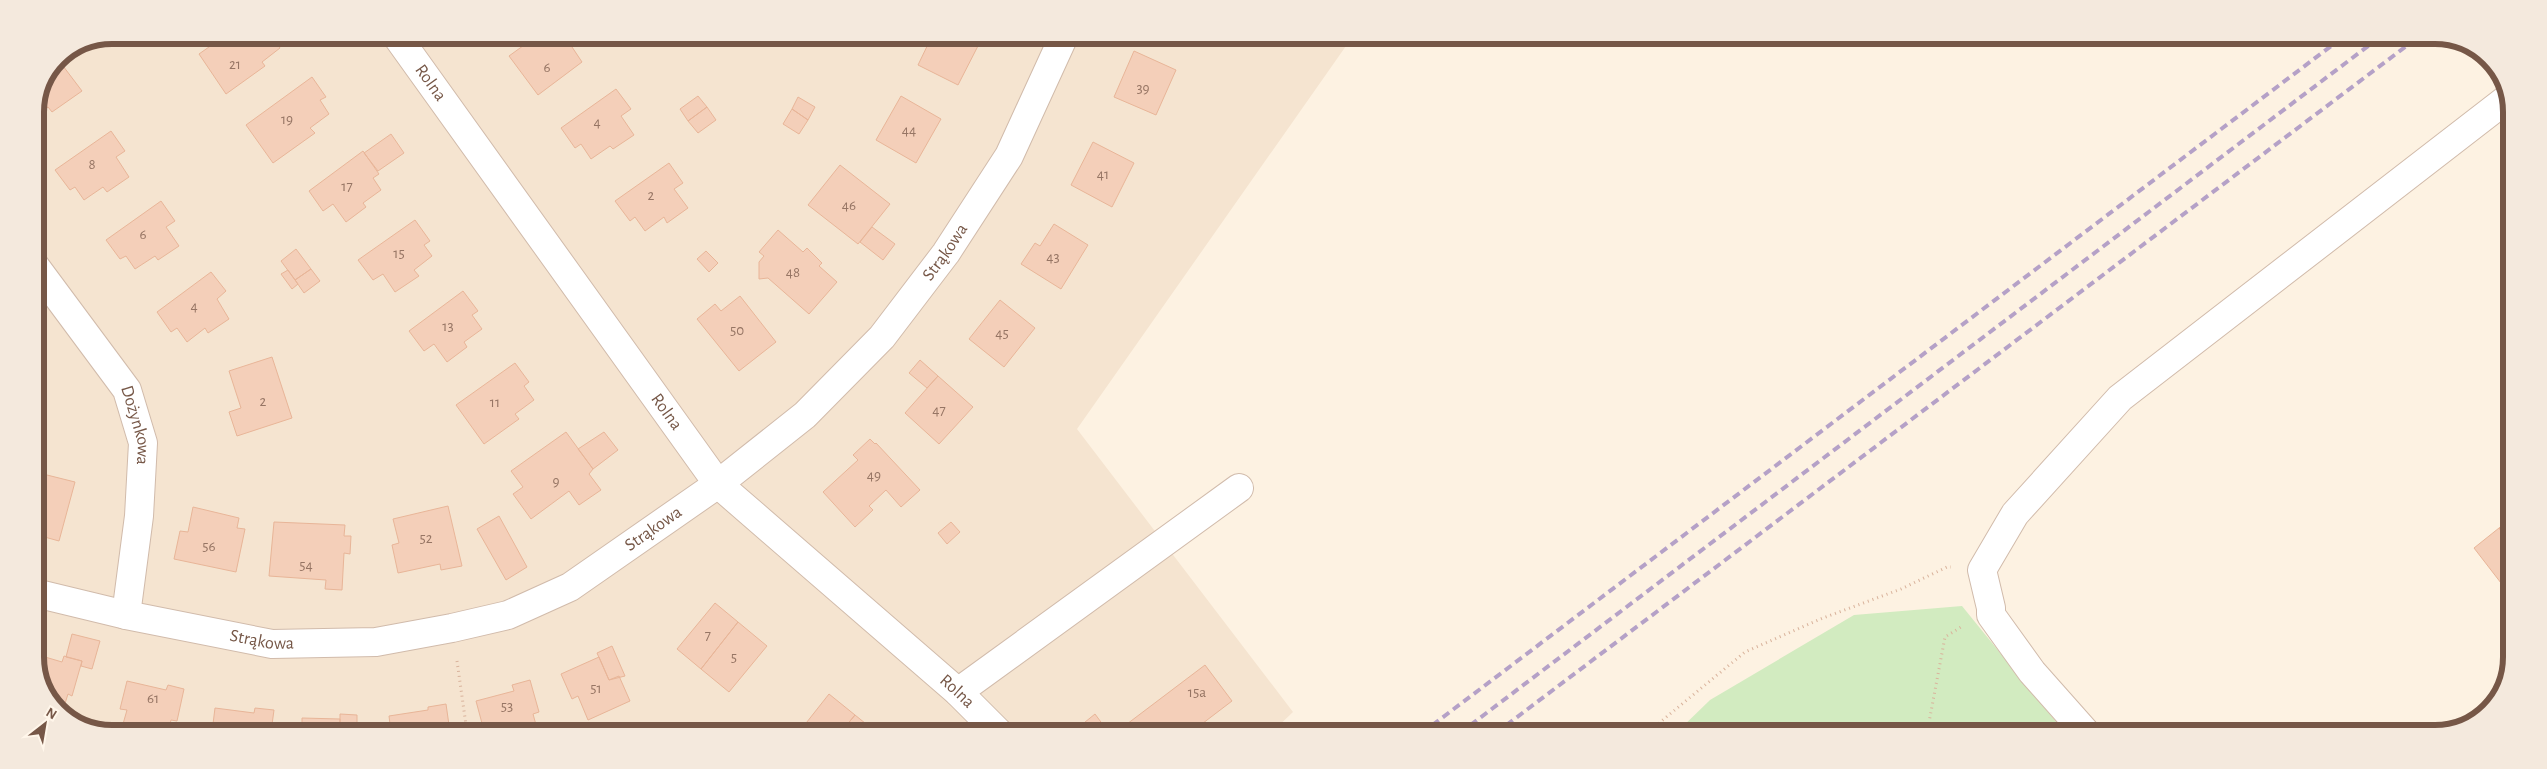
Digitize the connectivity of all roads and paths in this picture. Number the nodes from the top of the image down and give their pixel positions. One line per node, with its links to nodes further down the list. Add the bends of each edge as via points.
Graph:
1 (402, 44): 5 (street, Rolna)
2 (1060, 44): 5 (street, Strąkowa, via 1009,156 946,253 882,337 805,415)
3 (2502, 102): 7 (street, via 2120,398 2015,514)
4 (44, 278): 10 (street, Dożynkowa, via 127,390 143,443 139,516)
5 (718, 484): 11 (street, Strąkowa, via 570,587 508,616); 12 (street, Rolna)
6 (1239, 488): 12 (street)
7 (1982, 570): 9 (street); 15 (path, via 1947,567 1745,652)
8 (44, 595): 10 (street, Strąkowa)
9 (1992, 608): 16 (path, via 1945,637); 17 (street, via 1991,615 2032,672)
10 (126, 615): 11 (street, Strąkowa, via 272,644 376,642)
11 (452, 628): 13 (path)
12 (958, 692): 14 (street, Rolna)
13 (466, 725)
14 (991, 725)
15 (1657, 725)
16 (1929, 725)
17 (2079, 725)

